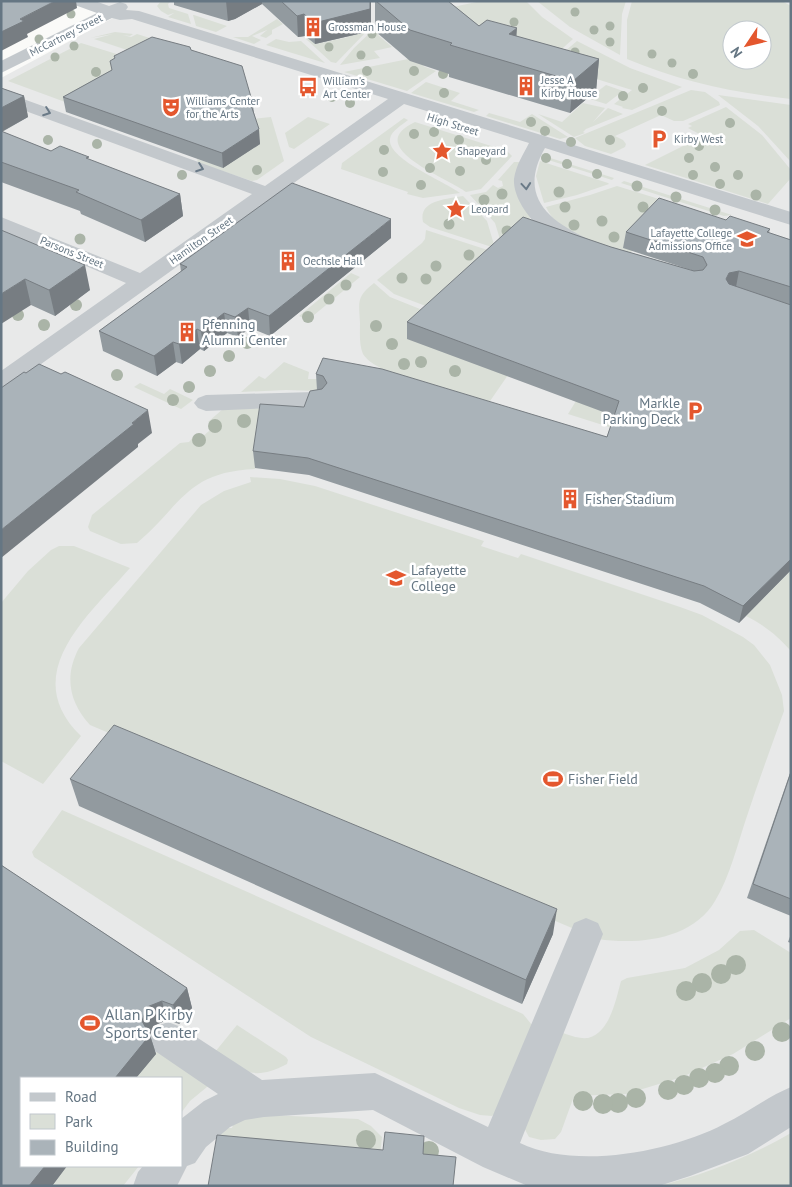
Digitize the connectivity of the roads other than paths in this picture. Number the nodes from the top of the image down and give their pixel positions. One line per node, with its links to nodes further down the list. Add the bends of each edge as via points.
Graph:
1 (78, 1): 2 (street, High Street)
2 (120, 9): 3 (street, McCartney Street); 5 (street, High Street)
3 (1, 68)
4 (1, 96): 7 (street, one-way to 7)
5 (396, 101): 6 (street, High Street); 7 (street, Hamilton Street)
6 (538, 144): 8 (street, High Street); 10 (street, High Street); 11 (street, one-way to 11, via 528,164 525,181 528,199 537,215 564,236)
7 (267, 193): 12 (street, Hamilton Street)
8 (791, 219)
9 (1, 223): 12 (street, Parsons Street)
10 (791, 228)
11 (603, 251)
12 (142, 282): 13 (street, Hamilton Street)
13 (4, 377)
14 (314, 399): 15 (street)
15 (206, 403)
16 (586, 934): 21 (street)
17 (168, 1039): 18 (street)
18 (258, 1099): 20 (street, via 242,1102 217,1114 193,1134); 21 (street, via 375,1092)
19 (791, 1106): 21 (street, via 734,1140 646,1170 562,1176)
20 (182, 1149)
21 (496, 1153)
22 (167, 1167): 23 (street)
23 (152, 1186)

